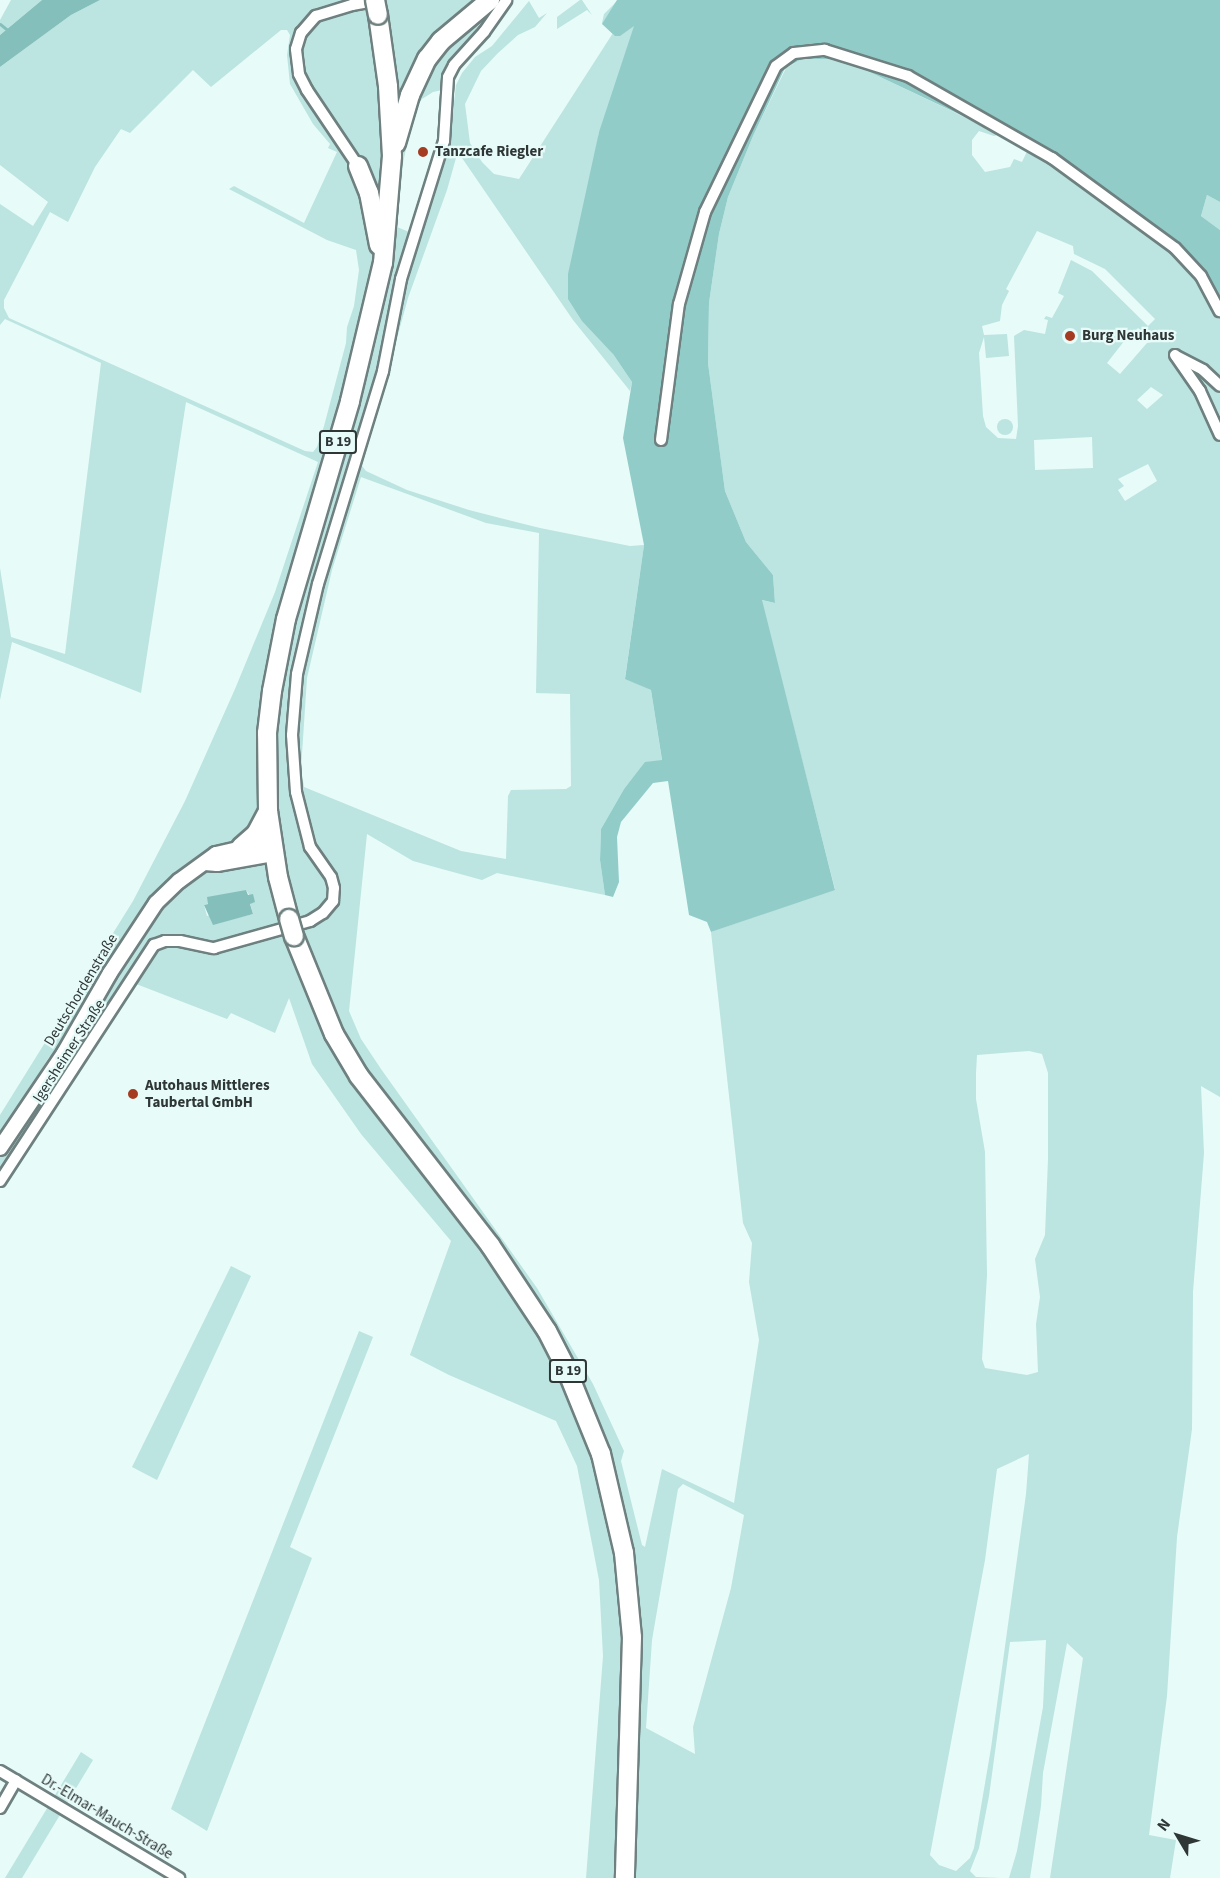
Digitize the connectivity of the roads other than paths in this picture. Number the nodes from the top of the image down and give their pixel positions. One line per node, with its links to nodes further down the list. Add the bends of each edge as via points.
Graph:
1 (490, 0): 4 (main road, via 441,41 427,59 410,95)
2 (506, 0): 16 (street, Igersheimer Straße, via 451,71 444,141 401,279 383,371 318,584 297,674 292,735 296,792 310,847 331,877 333,901 310,921 214,948 165,941 154,945)
3 (377, 5): 4 (main road, B 19); 5 (street, via 352,5 316,16 300,33 296,49 299,74 306,90)
4 (392, 156): 6 (main road, B 19)
5 (358, 166): 6 (main road, via 369,193)
6 (382, 263): 11 (main road, B 19, via 368,333 279,652 267,733)
7 (1220, 311): 10 (street, via 1201,276 1176,248 1037,149 908,76 825,50 794,53 776,66 705,212 679,304)
8 (1220, 386): 9 (street, via 1203,370 1175,355 1200,391)
9 (1220, 435)
10 (661, 440)
11 (268, 811): 12 (main road, via 256,834); 13 (main road, B 19)
12 (241, 847): 13 (street, Deutschordenstraße); 14 (street, Deutschordenstraße, via 216,854)
13 (273, 848): 14 (street, via 217,864); 21 (main road, B 19, via 292,927 334,1034 359,1076 507,1268 566,1368 601,1454 624,1553 632,1637)
14 (205, 863): 15 (street, Deutschordenstraße, via 166,892 145,916 64,1053)
15 (0, 1148)
16 (0, 1181)
17 (0, 1771): 18 (street)
18 (16, 1780): 19 (street, Dr.-Elmar-Mauch-Straße); 20 (street, Dr.-Elmar-Mauch-Straße)
19 (0, 1808)
20 (179, 1878)
21 (625, 1878)

